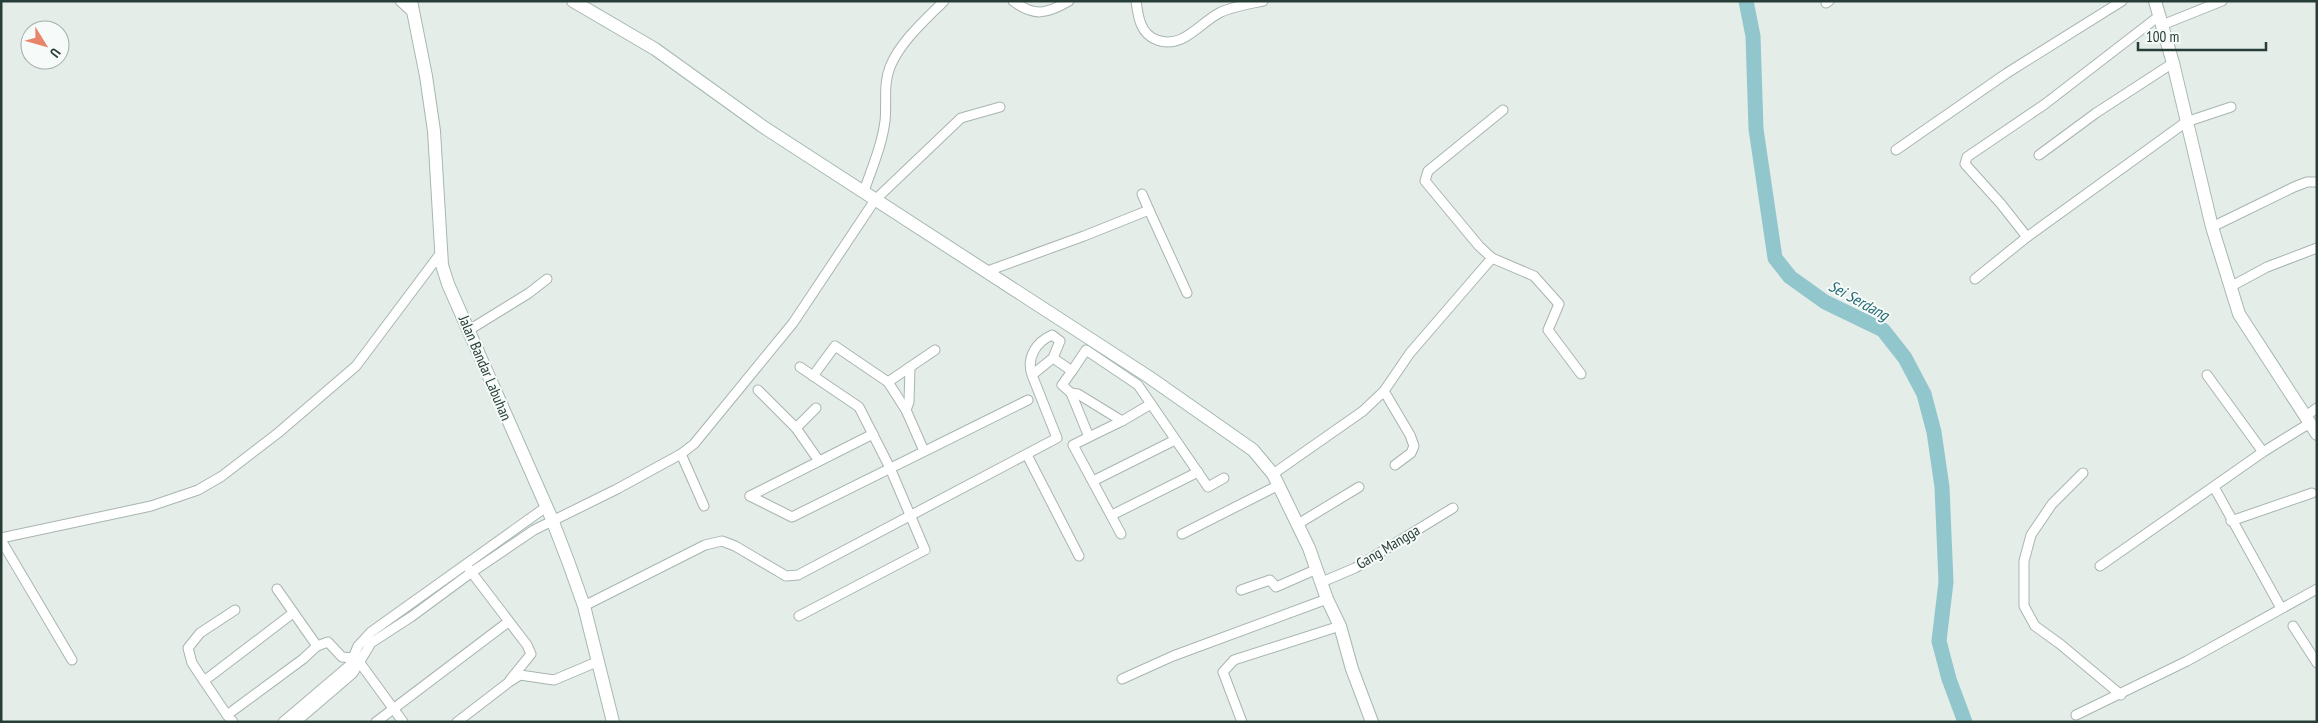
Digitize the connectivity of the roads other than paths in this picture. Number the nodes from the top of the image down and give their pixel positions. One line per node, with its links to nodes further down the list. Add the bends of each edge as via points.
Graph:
1 (400, 1): 12 (street)
2 (411, 1): 12 (main road, Jalan Bandar Labuhan)
3 (573, 1): 22 (main road, via 655,49 762,126)
4 (944, 1): 22 (street, via 904,45 891,65 886,82 882,140)
5 (1013, 1): 6 (street, via 1030,12 1039,13)
6 (1069, 1)
7 (1136, 1): 8 (street, via 1143,30 1152,39 1165,43 1185,37 1221,12)
8 (1263, 1)
9 (2122, 1): 19 (street, via 2007,73)
10 (2155, 1): 13 (main road)
11 (2222, 1): 13 (street)
12 (414, 14): 29 (main road, Jalan Bandar Labuhan, via 434,131)
13 (2161, 20): 14 (main road); 27 (street, via 1967,157 1965,164)
14 (2173, 63): 18 (main road); 20 (street)
15 (1000, 107): 24 (street, via 961,118)
16 (2230, 107): 18 (street)
17 (1503, 110): 30 (street, via 1428,171 1424,178)
18 (2186, 122): 26 (main road); 27 (street)
19 (1896, 150)
20 (2039, 155)
21 (2317, 182): 26 (street, via 2294,187)
22 (864, 191): 24 (main road)
23 (1142, 194): 25 (street)
24 (875, 200): 31 (main road); 66 (street, via 794,323 712,424)
25 (1150, 210): 31 (street); 35 (street)
26 (2212, 227): 34 (main road)
27 (2027, 237): 33 (street)
28 (2317, 248): 34 (street, via 2267,267)
29 (440, 254): 37 (main road, Jalan Bandar Labuhan, via 448,284); 90 (street, via 356,366 222,476 198,490 151,506)
30 (1492, 258): 45 (street, via 1534,276 1558,303 1559,308 1548,330); 51 (street, via 1410,353)
31 (985, 272): 36 (main road)
32 (547, 279): 37 (street)
33 (1975, 279)
34 (2230, 287): 59 (main road, via 2250,334)
35 (1187, 292)
36 (1066, 324): 38 (street); 39 (street); 74 (main road, via 1230,433 1253,450)
37 (469, 330): 80 (main road, Jalan Bandar Labuhan)
38 (1052, 335): 39 (street); 46 (street, via 1044,338 1031,356)
39 (1060, 341): 41 (street)
40 (935, 350): 43 (street)
41 (1052, 358): 44 (street); 46 (street)
42 (800, 367): 48 (street)
43 (910, 367): 49 (street); 57 (street)
44 (1072, 371): 52 (street, via 1062,386); 54 (street, via 1086,350 1138,385)
45 (1581, 374)
46 (1032, 375): 67 (street, via 1057,438)
47 (2206, 375): 65 (street)
48 (813, 376): 49 (street, via 835,346); 61 (street, via 859,407)
49 (888, 382): 57 (street)
50 (758, 390): 60 (street)
51 (1384, 391): 69 (street, via 1414,446 1411,453); 74 (street)
52 (1070, 393): 58 (street, via 1078,394); 62 (street)
53 (1028, 400): 64 (street)
54 (1151, 404): 58 (street); 63 (street)
55 (816, 408): 60 (street)
56 (2317, 408): 59 (street)
57 (906, 410): 64 (street)
58 (1122, 421): 62 (street)
59 (2311, 424): 65 (street)
60 (796, 428): 68 (street)
61 (873, 434): 68 (street); 70 (street)
62 (1089, 437): 75 (street, via 1073,445)
63 (1175, 440): 71 (street); 75 (street)
64 (924, 451): 70 (street)
65 (2263, 452): 77 (street)
66 (681, 454): 79 (street); 85 (street)
67 (1027, 455): 83 (street); 92 (street)
68 (819, 461): 70 (street, via 750,496 792,517)
69 (1396, 465)
70 (890, 468): 83 (street)
71 (1198, 472): 73 (street, via 1208,487); 82 (street)
72 (2083, 473): 119 (street, via 2052,504 2031,535 2024,561 2024,606 2035,626)
73 (1224, 478)
74 (1276, 479): 86 (main road); 88 (street)
75 (1093, 481): 82 (street)
76 (1359, 487): 86 (street)
77 (2214, 487): 84 (street); 94 (street)
78 (2312, 492): 84 (street)
79 (704, 506)
80 (546, 507): 85 (main road, Jalan Bandar Labuhan); 89 (street)
81 (1453, 508): 97 (street, Gang Mangga, via 1361,564)
82 (1112, 515): 87 (street)
83 (910, 518): 102 (street, via 798,575 786,576 722,541 705,545); 106 (street, via 925,550)
84 (2231, 520): 103 (street)
85 (552, 521): 91 (street); 102 (main road, Jalan Bandar Labuhan)
86 (1298, 524): 95 (main road)
87 (1121, 534)
88 (1182, 534)
89 (508, 536): 91 (street); 93 (street)
90 (1, 539): 111 (street)
91 (513, 544): 96 (street)
92 (1079, 556)
93 (466, 564): 96 (street); 112 (street, via 371,632 358,646)
94 (2100, 566)
95 (1317, 569): 97 (main road); 100 (street, via 1279,586 1270,580)
96 (472, 572): 107 (street); 112 (street, via 370,644)
97 (1322, 582): 101 (main road)
98 (277, 589): 105 (street)
99 (2317, 589): 103 (street)
100 (1241, 590)
101 (1327, 599): 108 (main road); 116 (street, via 1172,656)
102 (584, 606): 113 (main road, Jalan Bandar Labuhan)
103 (2281, 608): 119 (street)
104 (235, 610): 117 (street, via 200,633 188,648 192,663)
105 (293, 613): 110 (street); 117 (street)
106 (799, 616)
107 (508, 622): 118 (street, via 531,654); 120 (street)
108 (1340, 626): 129 (street, via 1229,664 1223,672); 130 (main road)
109 (2293, 626): 114 (street)
110 (317, 646): 112 (street, via 328,642 342,657); 122 (street)
111 (72, 660)
112 (357, 661): 115 (street); 120 (street)
113 (598, 661): 118 (street, via 554,680 524,675); 128 (main road, Jalan Bandar Labuhan)
114 (2317, 662)
115 (350, 670): 123 (street); 124 (street)
116 (1122, 679)
117 (204, 681): 122 (street)
118 (509, 682): 127 (street)
119 (2121, 695): 121 (street)
120 (394, 709): 125 (street); 126 (street)
121 (2076, 715)
122 (230, 719)
123 (283, 722)
124 (296, 722)
125 (376, 722)
126 (403, 722)
127 (457, 722)
128 (612, 722)
129 (1242, 722)
130 (1372, 722)

